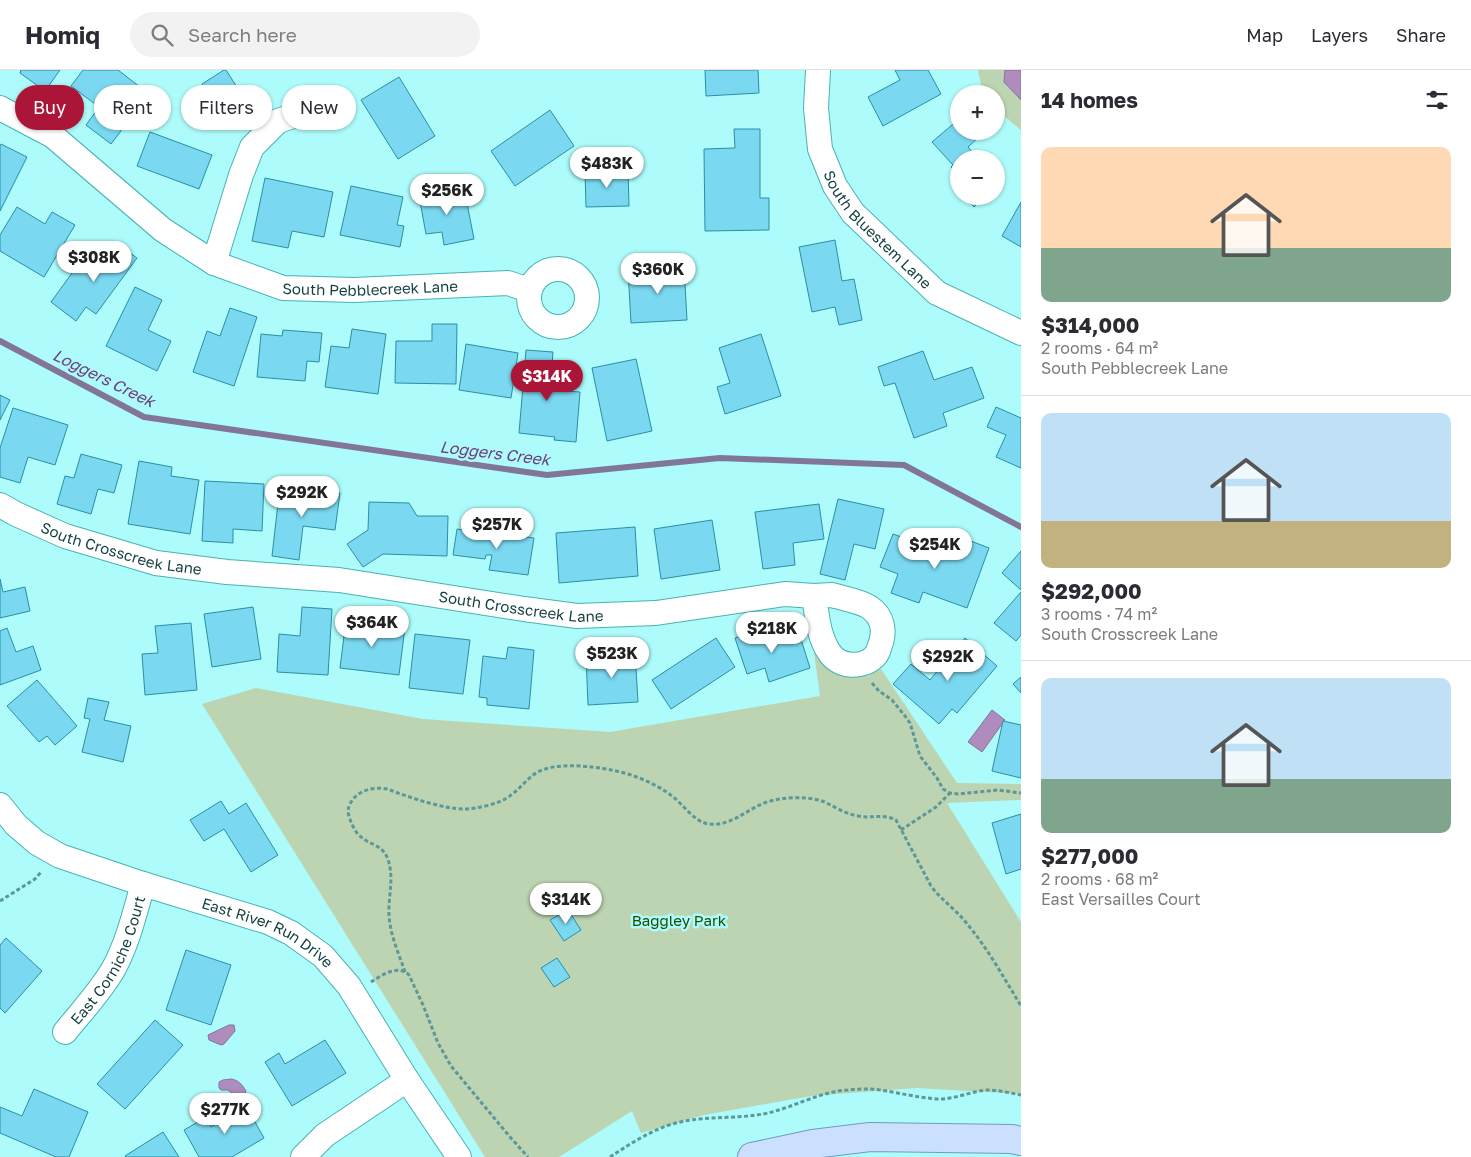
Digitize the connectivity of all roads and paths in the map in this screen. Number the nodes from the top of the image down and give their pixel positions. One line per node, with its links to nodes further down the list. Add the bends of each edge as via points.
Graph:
1 (818, 70): 6 (street, South Bluestem Lane, via 816,108 820,149 835,186 853,213 937,294)
2 (0, 108): 4 (street, South Pebblecreek Lane, via 53,136 163,230)
3 (282, 120): 4 (street, via 252,147)
4 (214, 263): 5 (street, South Pebblecreek Lane, via 283,288 354,290 508,283)
5 (529, 290)
6 (1021, 332)
7 (0, 505): 8 (street, South Crosscreek Lane, via 65,536 156,563 339,580 577,616 656,614 784,594)
8 (814, 596): 9 (street, via 822,636 830,654 841,662); 9 (street, South Crosscreek Lane, via 832,595 868,606 876,613 883,628 882,641 877,654)
9 (862, 664): 10 (path, via 865,676 892,700 910,723 920,756 943,789)
10 (950, 793): 11 (path, via 998,790); 13 (path, via 936,807)
11 (1021, 793)
12 (0, 805): 14 (street, East River Run Drive, via 37,843)
13 (901, 830): 17 (path, via 896,820 888,816 855,816 821,801 805,798 770,801 724,823 709,824 699,821 672,796 652,784 629,774 598,767 547,768 501,802 463,809 386,789 367,789 352,800 348,814 360,837 379,847 390,864 389,916); 19 (path, via 931,886 970,926)
14 (60, 856): 15 (street, East River Run Drive); 16 (path, via 35,878)
15 (143, 884): 20 (street, East Corniche Court, via 114,967); 21 (street, East River Run Drive, via 268,922 291,933 323,956 349,986)
16 (0, 901)
17 (406, 972): 18 (path, via 392,972); 26 (path, via 451,1066)
18 (372, 982)
19 (1021, 1006)
20 (65, 1032)
21 (407, 1080): 24 (street, via 325,1135); 25 (street, East River Run Drive)
22 (1021, 1095): 27 (path, via 986,1090 939,1099 870,1089 846,1090 764,1114 684,1121 643,1137)
23 (1021, 1140): 28 (main road, via 870,1137 813,1144)
24 (303, 1157)
25 (459, 1157)
26 (528, 1157)
27 (610, 1157)
28 (752, 1157)

